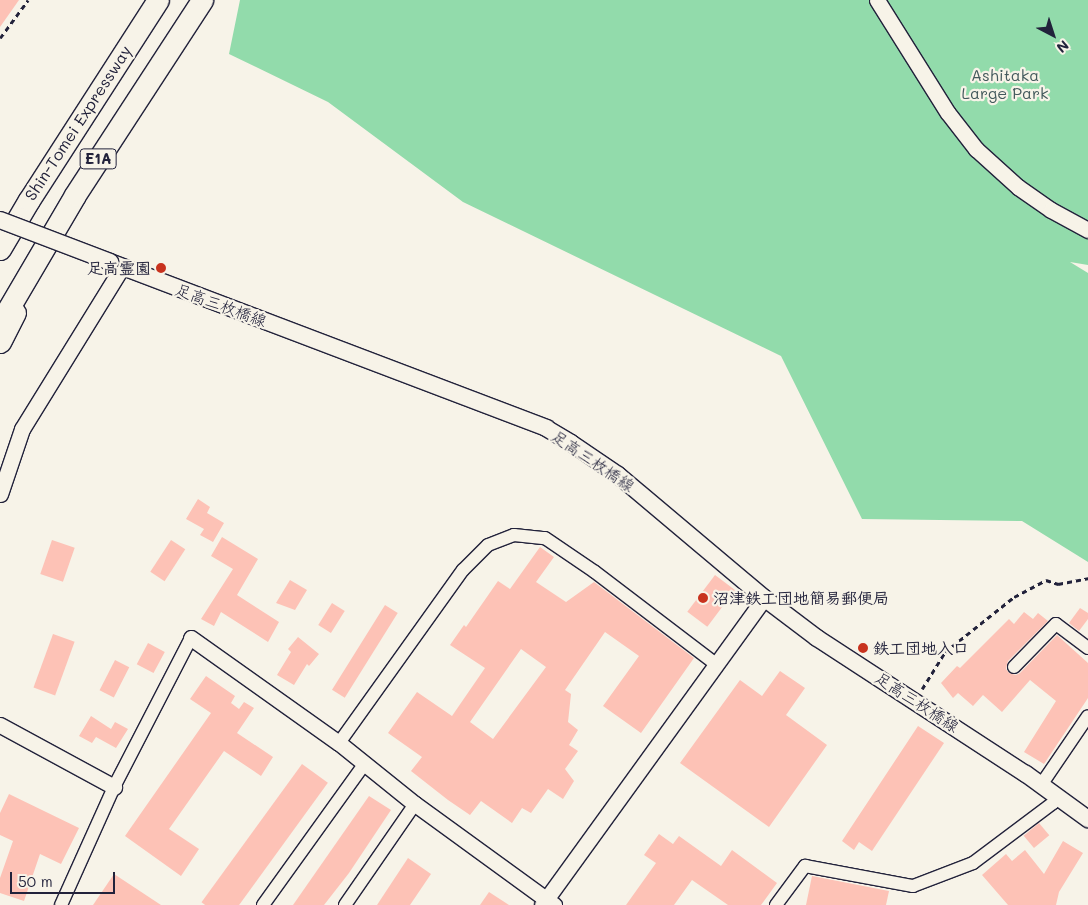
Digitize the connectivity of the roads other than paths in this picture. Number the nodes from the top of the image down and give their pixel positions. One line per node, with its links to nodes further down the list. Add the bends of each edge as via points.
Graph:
1 (158, 0): 7 (highway, Shin-Tomei Expressway / E1A)
2 (202, 0): 4 (highway, E1A)
3 (877, 0): 6 (street, via 948,113 976,149 1018,187)
4 (75, 195): 9 (highway, E1A); 10 (highway)
5 (0, 220): 8 (main road, 足高三枚橋線, bridge)
6 (1088, 230)
7 (0, 248)
8 (116, 265): 11 (street, via 22,429); 12 (main road, 足高三枚橋線, via 546,428 618,475)
9 (0, 323)
10 (0, 342)
11 (0, 494)
12 (764, 598): 15 (street); 21 (main road, 足高三枚橋線, via 817,638)
13 (191, 638): 19 (street); 22 (street)
14 (1088, 648): 16 (street, via 1056,624)
15 (718, 665): 19 (street, via 545,538 514,535 488,546 463,570); 26 (street)
16 (1014, 668)
17 (1088, 716): 21 (street)
18 (0, 725): 22 (street)
19 (339, 743): 20 (street)
20 (365, 763): 24 (street); 28 (street)
21 (1041, 785): 23 (main road, 足高三枚橋線)
22 (114, 787): 27 (street)
23 (1056, 797): 25 (main road, 足高三枚橋線); 30 (street, via 1053,803 973,864 913,886 805,866)
24 (415, 804): 26 (street); 29 (street)
25 (1088, 819)
26 (548, 903)
27 (61, 905)
28 (263, 905)
29 (345, 905)
30 (776, 905)

